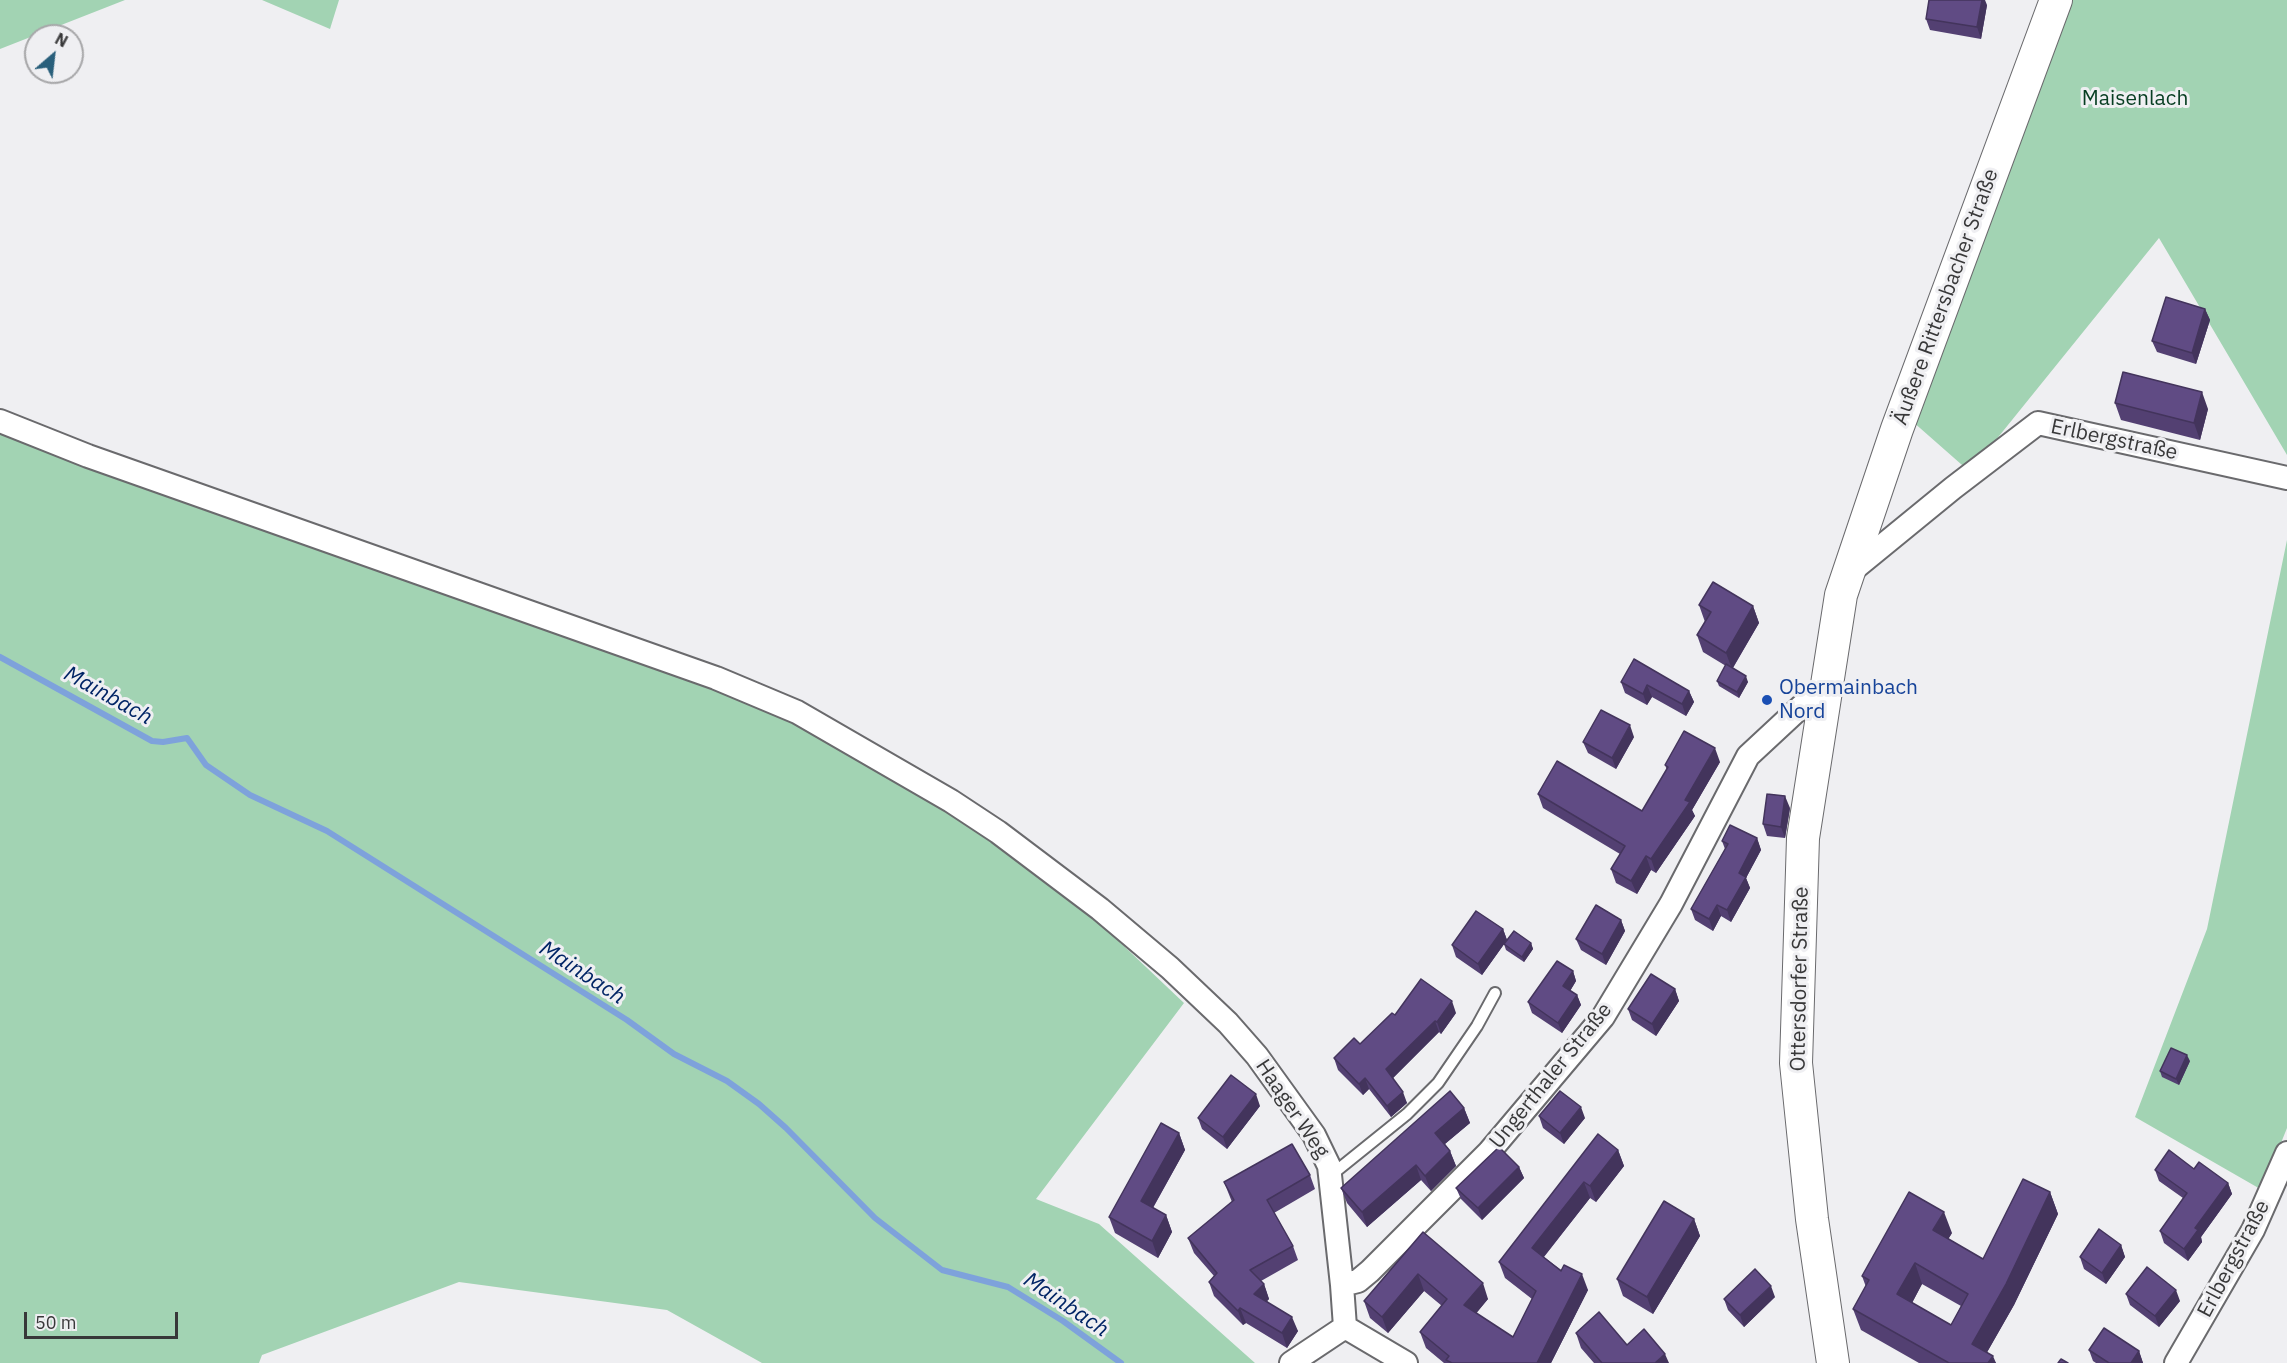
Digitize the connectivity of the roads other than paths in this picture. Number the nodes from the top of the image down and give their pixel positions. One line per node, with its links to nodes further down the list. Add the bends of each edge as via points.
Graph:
1 (2056, 0): 4 (main road, Äußere Rittersbacher Straße, via 1897,429)
2 (0, 421): 8 (street, Haager Weg, via 88,456 716,678 797,712 998,832 1170,968 1257,1056 1314,1135)
3 (2287, 478): 4 (street, Erlbergstraße, via 2038,423 1953,488)
4 (1844, 585): 5 (main road, Ottersdorfer Straße)
5 (1825, 693): 9 (street, Ungerthaler Straße, via 1804,704 1748,756 1671,904 1603,1017 1489,1152 1358,1281); 13 (main road, Ottersdorfer Straße, via 1803,838 1796,1063 1812,1219)
6 (1495, 993): 8 (lane, via 1438,1083 1407,1114)
7 (2287, 1153): 14 (street, Erlbergstraße, via 2253,1230)
8 (1330, 1176): 9 (street, Haager Weg)
9 (1342, 1285): 10 (street)
10 (1345, 1327): 11 (street); 12 (street)
11 (1291, 1363)
12 (1406, 1363)
13 (1833, 1363)
14 (2176, 1363)

